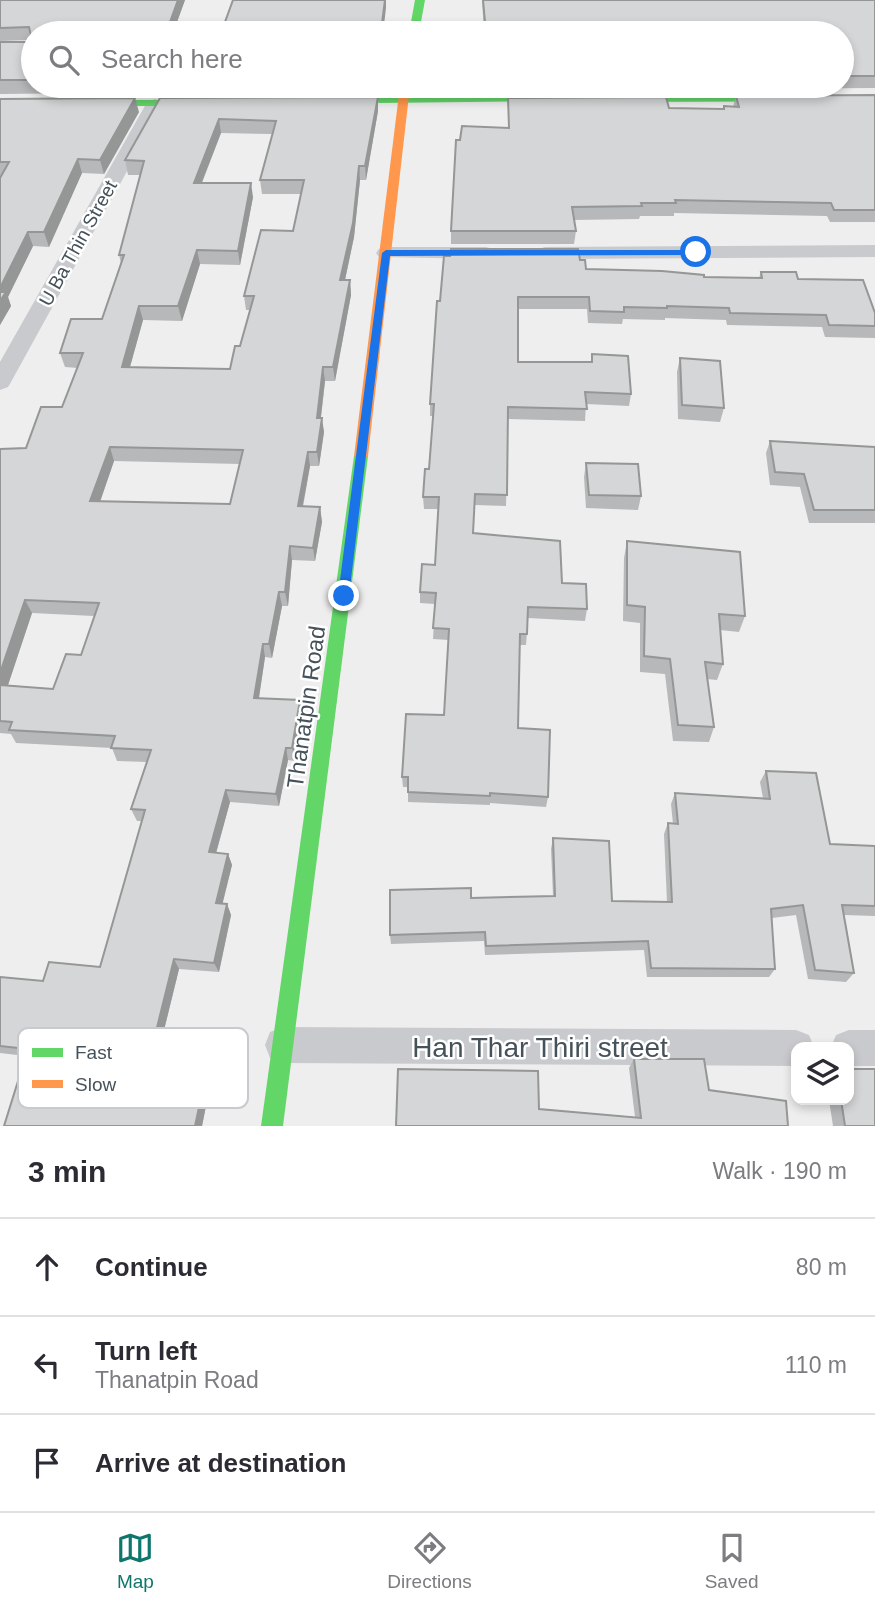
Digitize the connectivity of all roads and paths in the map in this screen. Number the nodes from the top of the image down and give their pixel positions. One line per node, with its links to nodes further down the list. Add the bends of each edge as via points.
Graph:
1 (420, 0): 2 (main road)
2 (416, 21)
3 (107, 98): 12 (street)
4 (373, 98): 10 (main road)
5 (403, 98): 16 (main road, Thanatpin Road)
6 (542, 98): 8 (main road)
7 (875, 98): 9 (main road)
8 (569, 99)
9 (597, 99)
10 (361, 100)
11 (0, 103): 12 (main road)
12 (105, 103): 14 (main road)
13 (224, 103): 14 (main road)
14 (155, 104): 17 (street, U Ba Thin Street)
15 (875, 251): 16 (street)
16 (386, 253): 18 (main road, Thanatpin Road)
17 (0, 382)
18 (283, 1045): 19 (street, Han Thar Thiri street); 22 (main road, Thanatpin Road)
19 (791, 1048)
20 (854, 1048): 21 (street)
21 (875, 1048)
22 (272, 1126)

